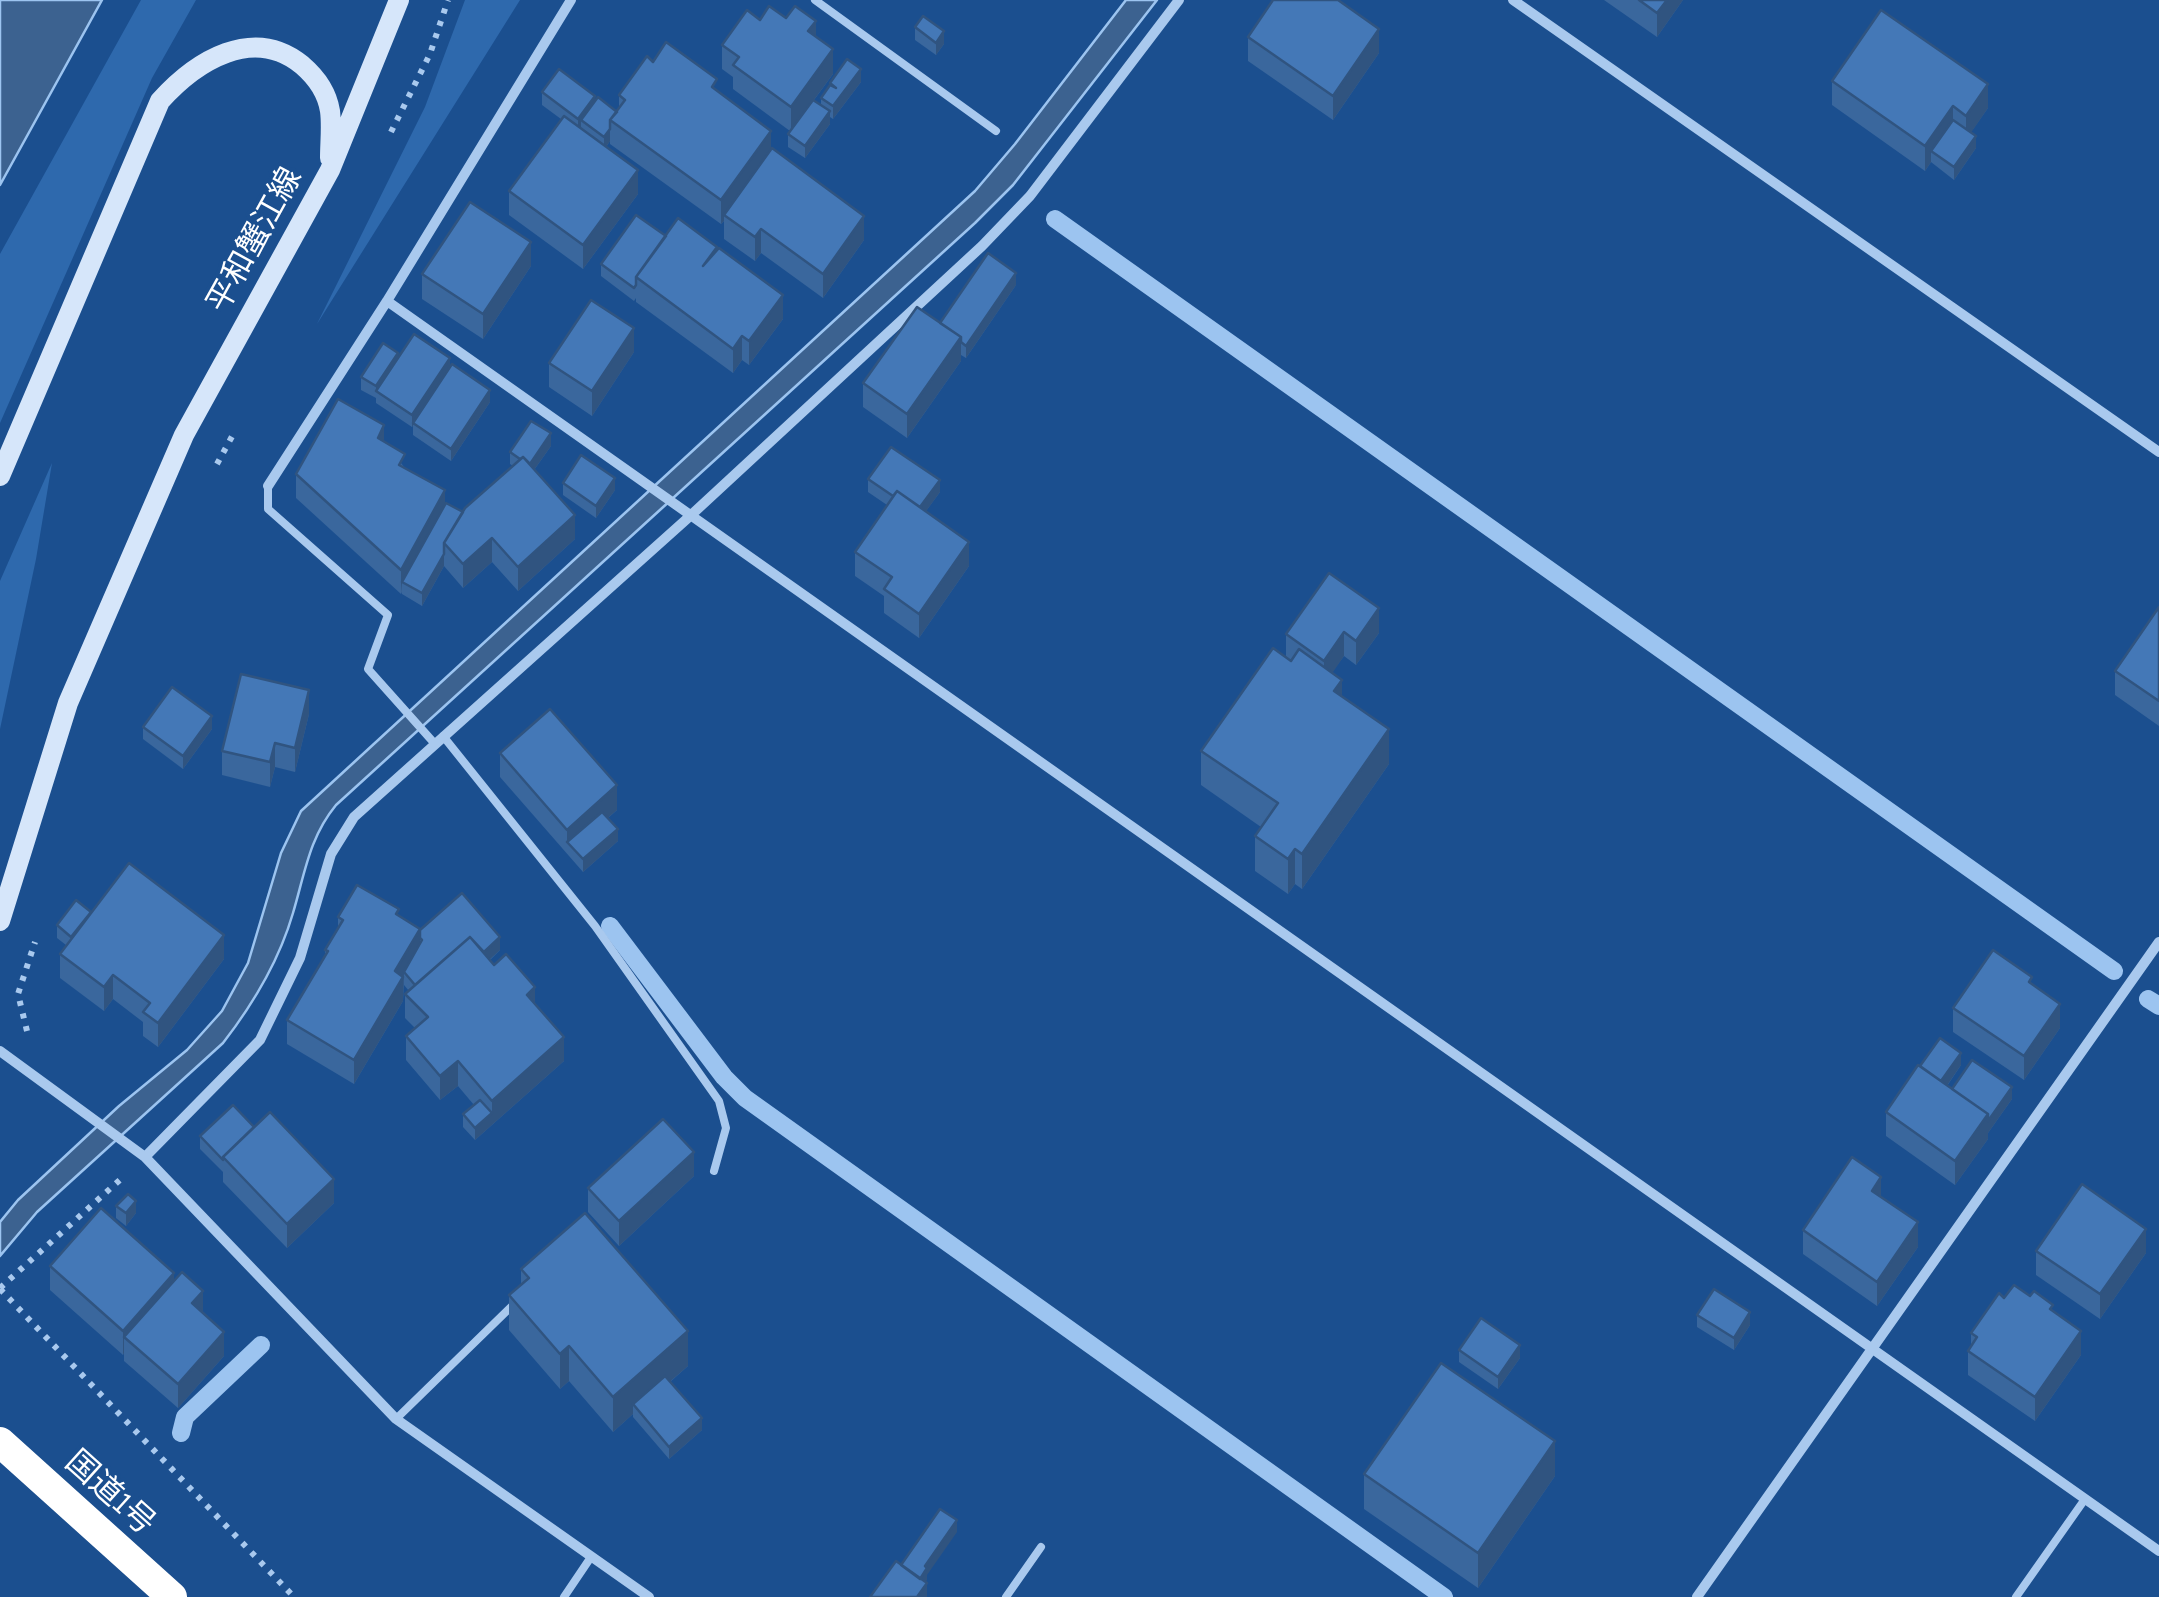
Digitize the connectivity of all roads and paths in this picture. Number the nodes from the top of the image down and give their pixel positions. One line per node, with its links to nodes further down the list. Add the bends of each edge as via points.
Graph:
1 (398, 0): 9 (main road)
2 (448, 0): 8 (path)
3 (571, 0): 10 (street)
4 (815, 0): 7 (lane)
5 (1179, 0): 16 (street, via 1030,196)
6 (1513, 0): 12 (street)
7 (996, 131)
8 (390, 134)
9 (330, 170): 13 (main road, 平和蟹江線, via 330,111 317,78 290,56 248,46 181,77 160,101); 18 (main road, 平和蟹江線, via 184,435 68,704)
10 (387, 302): 15 (street); 16 (street)
11 (238, 425): 14 (path)
12 (2159, 452)
13 (0, 476)
14 (210, 477)
15 (268, 486): 17 (lane, via 268,509 388,614 368,668)
16 (688, 517): 17 (street); 27 (street)
17 (435, 738): 23 (street, via 354,818 331,854 300,958 260,1040); 24 (lane, via 595,926 719,1102 726,1128)
18 (0, 920)
19 (36, 938): 22 (path, via 18,994)
20 (2159, 942): 27 (street)
21 (0, 1051): 22 (street)
22 (37, 1078): 23 (street)
23 (145, 1158): 25 (path); 28 (street)
24 (714, 1172)
25 (0, 1289): 35 (path)
26 (522, 1296): 28 (lane)
27 (1874, 1347): 30 (street); 39 (street)
28 (396, 1420): 33 (street)
29 (0, 1442): 34 (highway, 国道1号)
30 (2085, 1499): 32 (street); 40 (lane)
31 (1041, 1546): 38 (lane)
32 (2159, 1551)
33 (591, 1556): 36 (lane); 37 (street)
34 (172, 1597)
35 (294, 1597)
36 (564, 1597)
37 (649, 1597)
38 (1006, 1597)
39 (1697, 1597)
40 (2016, 1597)

